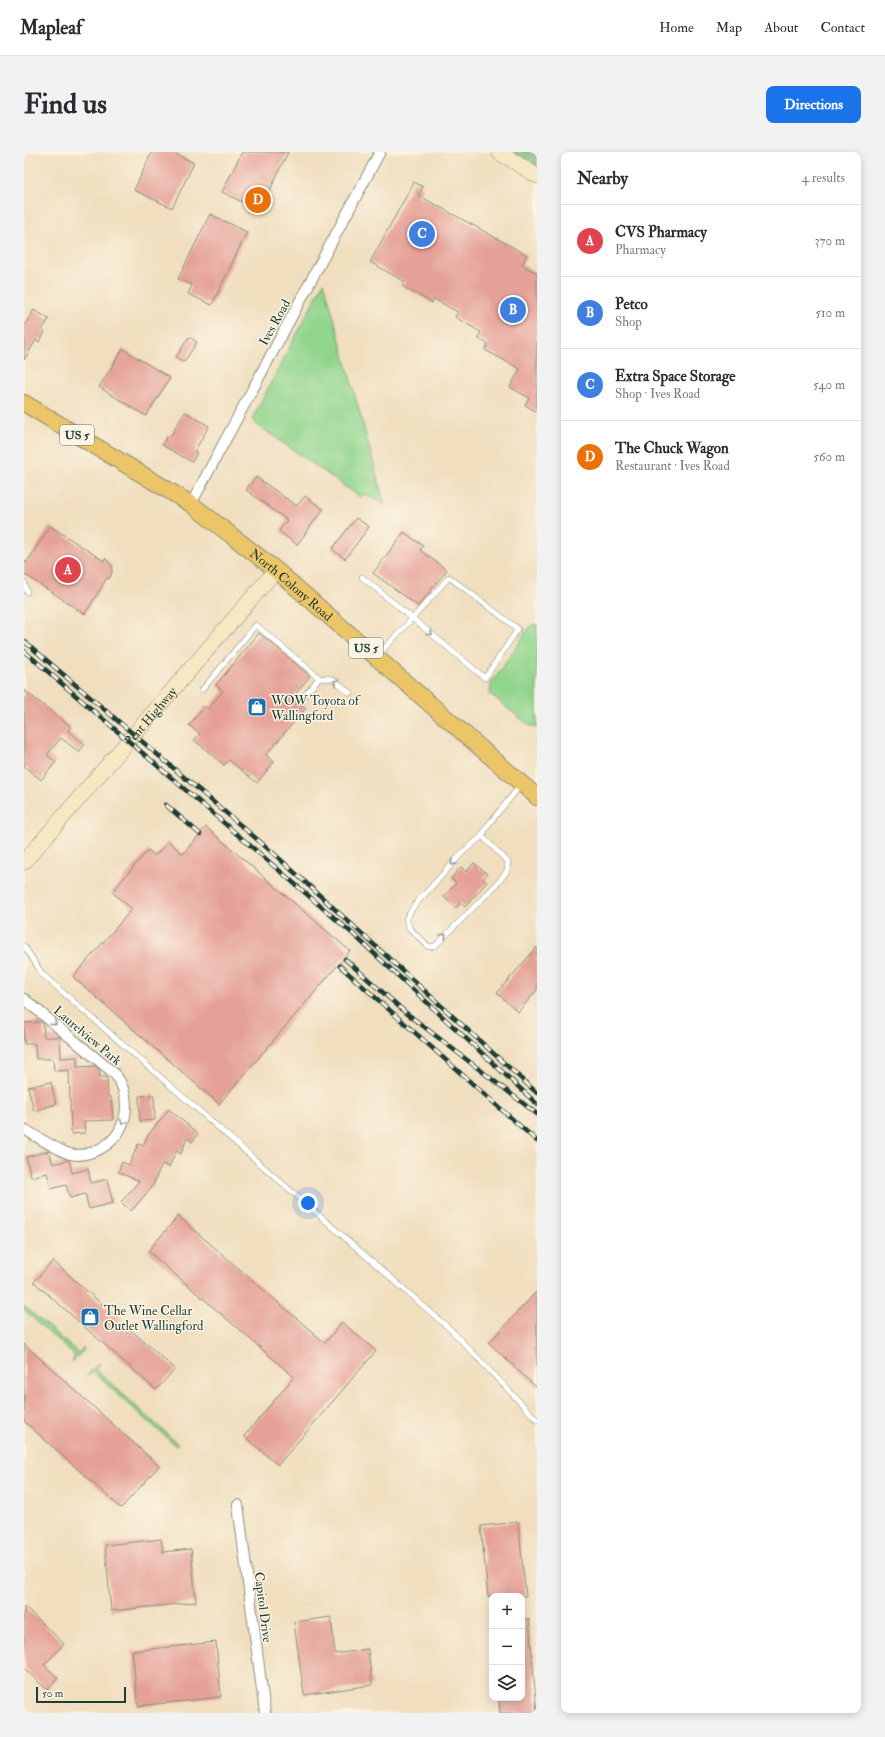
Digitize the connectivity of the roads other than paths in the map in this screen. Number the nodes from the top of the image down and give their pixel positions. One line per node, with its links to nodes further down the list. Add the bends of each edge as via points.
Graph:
1 (380, 152): 5 (street, Ives Road)
2 (499, 152): 3 (street)
3 (537, 176)
4 (24, 403): 5 (main road, North Colony Road / US 5)
5 (191, 504): 6 (main road, North Colony Road / US 5)
6 (276, 570): 11 (main road, North Colony Road / US 5); 19 (street, Pent Highway)
7 (362, 577): 10 (lane)
8 (24, 582): 9 (lane)
9 (27, 592)
10 (412, 619): 10 (lane, one-way to 10, via 485,678 518,629 449,577); 11 (lane)
11 (376, 657): 16 (main road, North Colony Road / US 5)
12 (319, 678): 13 (lane, via 256,625); 14 (lane, one-way to 12, via 333,679); 15 (lane)
13 (202, 690)
14 (350, 693)
15 (305, 695)
16 (522, 784): 17 (main road, North Colony Road / US 5); 18 (lane)
17 (537, 797)
18 (482, 836): 18 (lane, one-way to 18, via 462,853 414,906 406,919 410,929 430,947 435,946 497,884 506,871 508,862)
19 (24, 862)
20 (24, 946): 23 (lane, via 43,975 451,1330)
21 (24, 999): 22 (street, Laurelview Park, one-way to 22, via 115,1074 123,1088 126,1107 123,1123 115,1137 104,1147 86,1154 70,1154)
22 (24, 1129)
23 (537, 1420)
24 (238, 1505): 25 (street, Capitol Drive)
25 (264, 1713)

